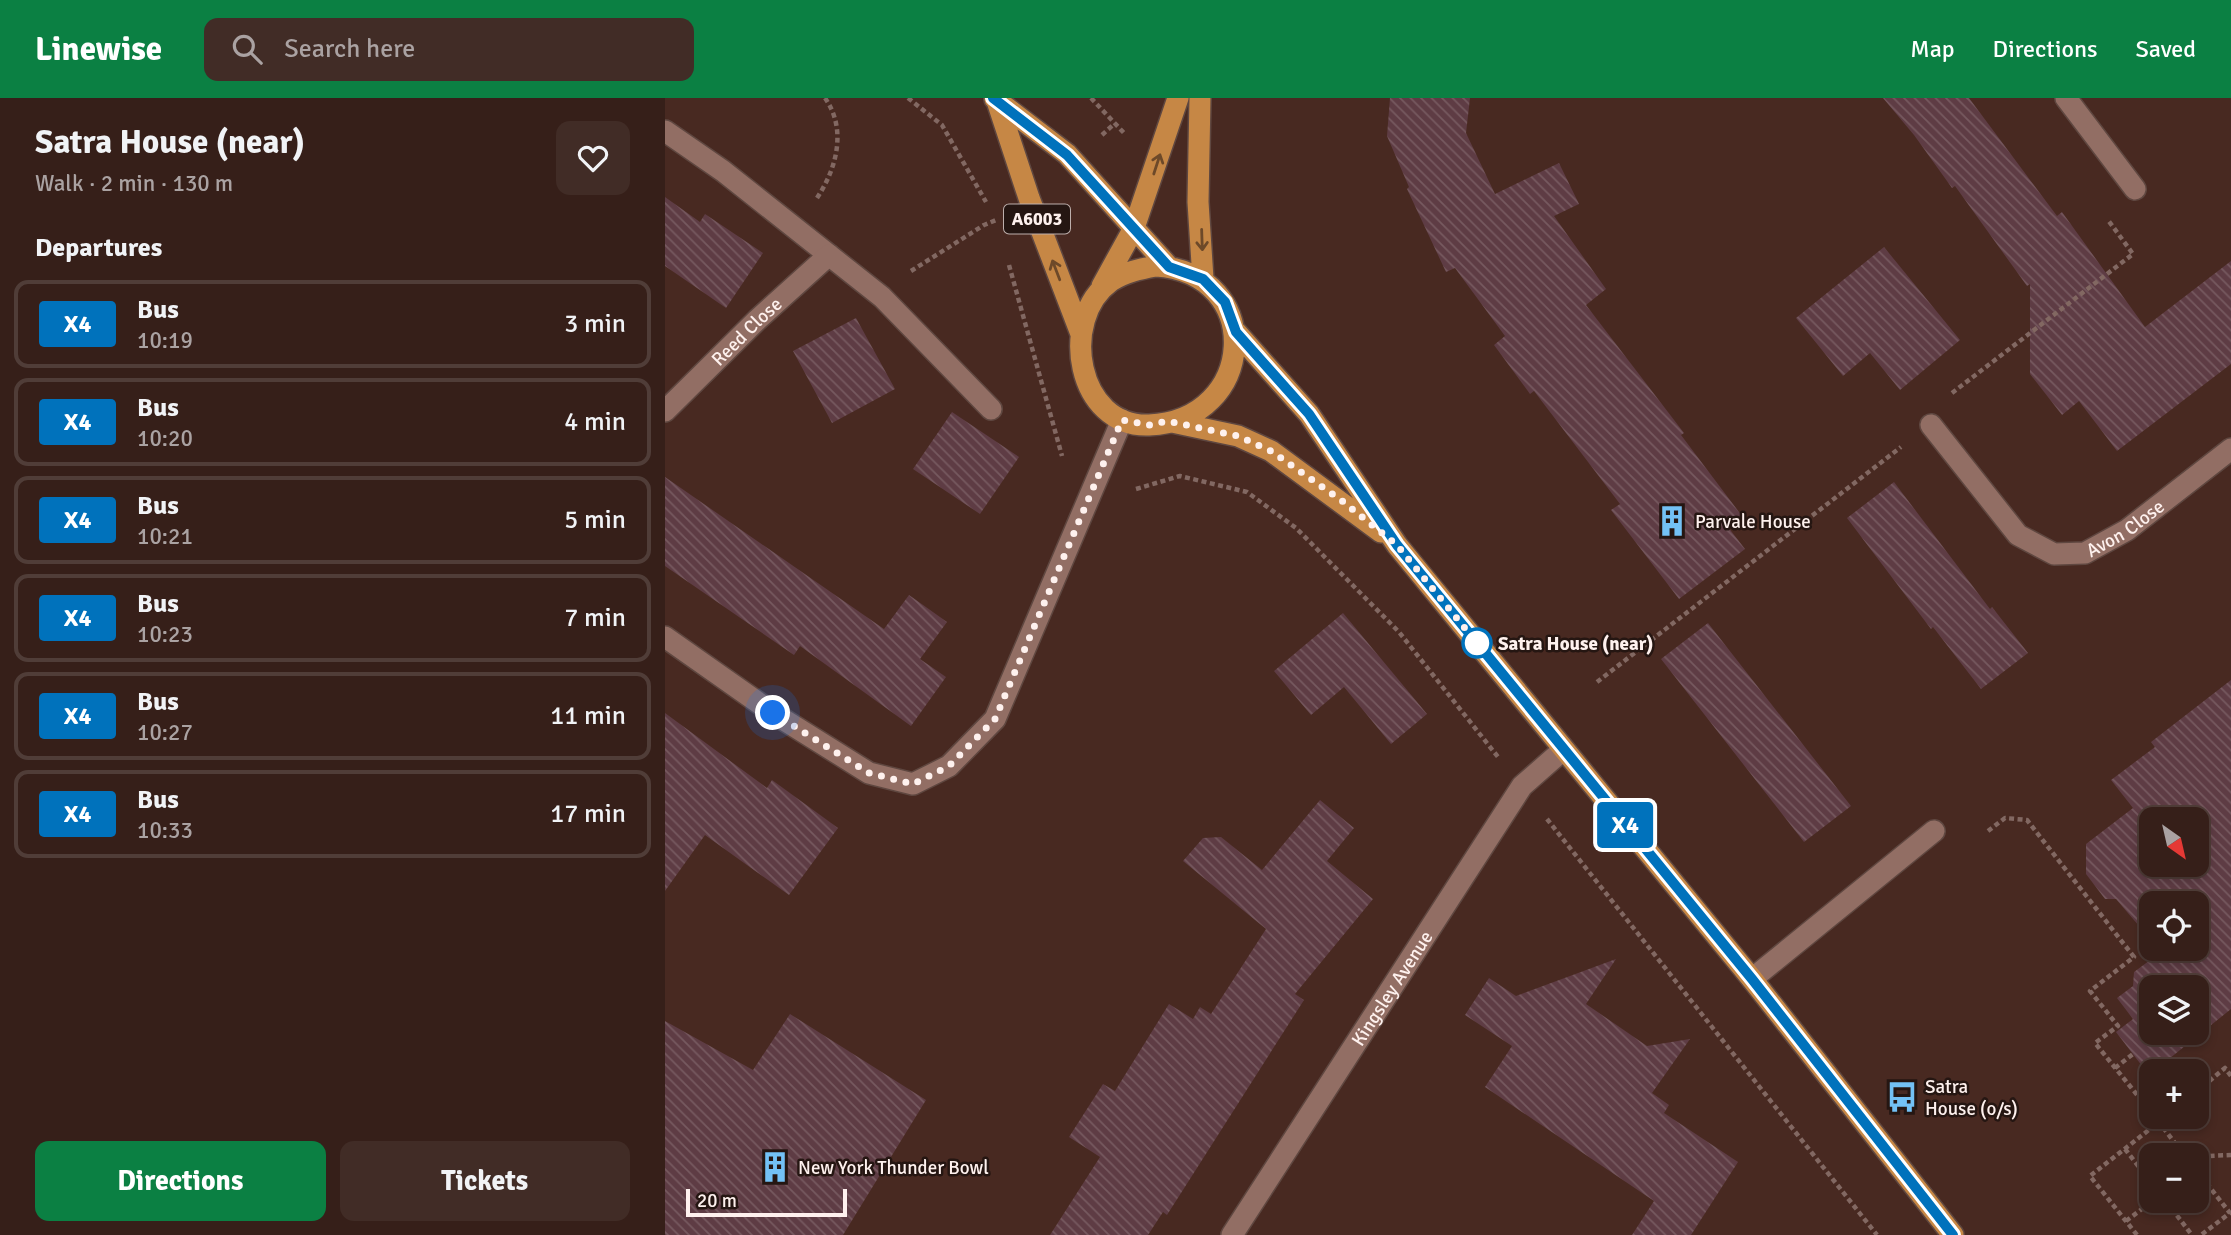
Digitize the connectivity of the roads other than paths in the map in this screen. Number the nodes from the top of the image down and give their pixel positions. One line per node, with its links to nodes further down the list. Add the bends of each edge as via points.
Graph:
1 (1178, 98): 7 (main road, one-way to 1)
2 (1200, 98): 10 (main road, one-way to 10)
3 (2066, 98): 6 (street)
4 (995, 100): 7 (main road, A6003, via 1067,155); 13 (main road, A6003, one-way to 4)
5 (665, 131): 8 (street)
6 (2135, 189)
7 (1134, 228): 9 (main road, A6003); 11 (main road)
8 (829, 255): 14 (street, via 882,297); 15 (street, Reed Close)
9 (1169, 267): 10 (main road); 11 (main road, via 1132,270 1110,282)
10 (1203, 279): 12 (main road, via 1225,302)
11 (1096, 297): 13 (main road)
12 (1236, 332): 17 (main road, via 1234,364 1220,393 1197,412); 20 (main road, via 1309,414)
13 (1081, 334): 16 (main road, via 1086,381 1093,394)
14 (991, 409)
15 (665, 411)
16 (1122, 420): 17 (main road, via 1149,425); 21 (street, via 995,719 949,766 913,784 869,773)
17 (1167, 421): 20 (main road, via 1238,436 1271,451)
18 (1931, 425): 19 (street, Avon Close, via 2018,535 2054,554 2085,552 2127,530)
19 (2231, 449)
20 (1397, 545): 22 (main road)
21 (665, 637)
22 (1563, 750): 24 (main road); 25 (street, Kingsley Avenue, via 1522,786)
23 (1934, 831): 24 (street)
24 (1752, 979): 26 (main road)
25 (1232, 1235)
26 (1953, 1235)

